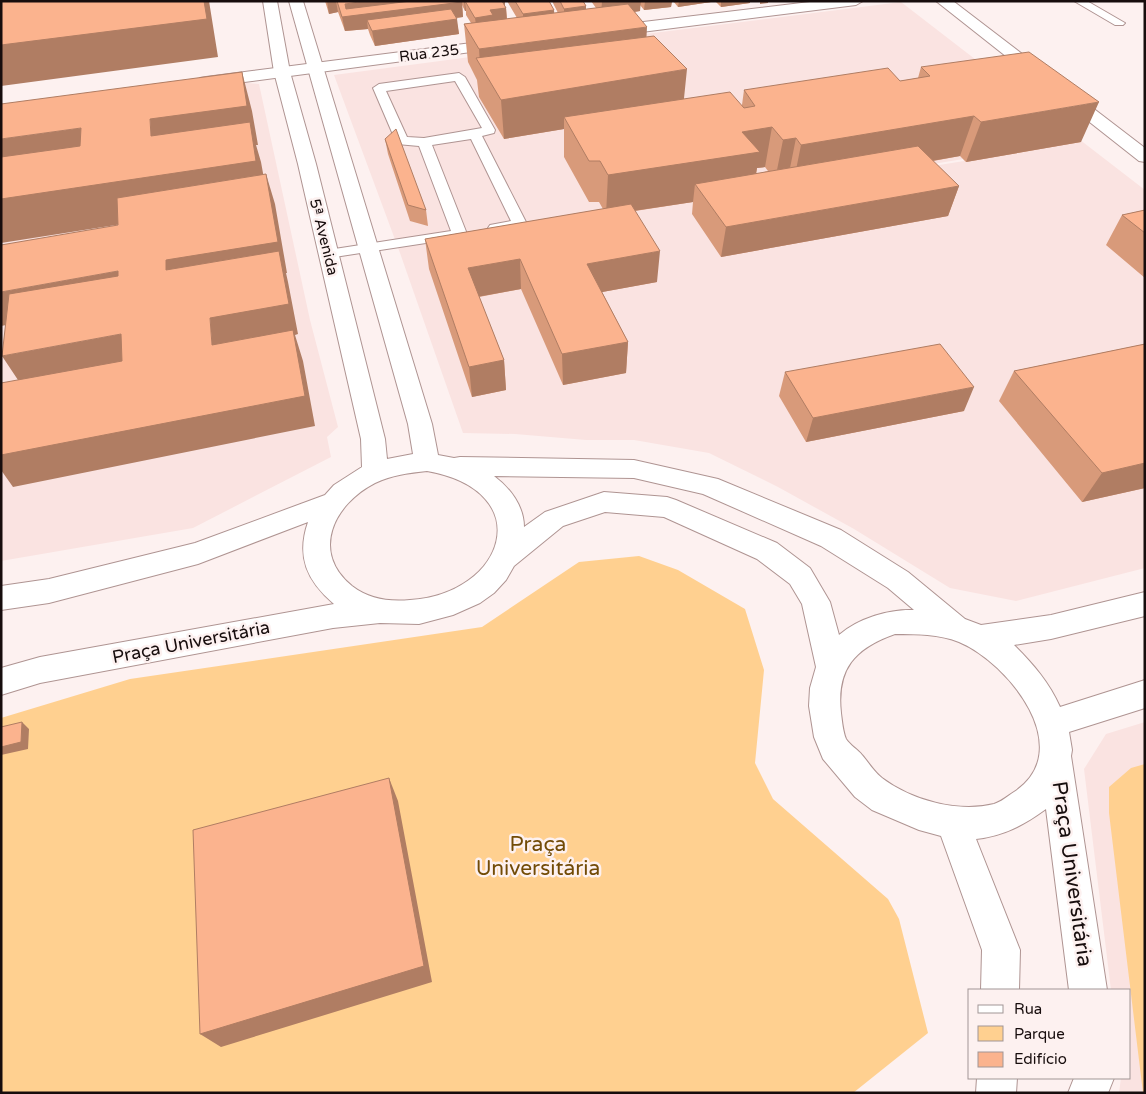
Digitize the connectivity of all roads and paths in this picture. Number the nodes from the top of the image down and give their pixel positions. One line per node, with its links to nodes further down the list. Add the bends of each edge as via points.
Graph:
1 (270, 1): 10 (main road, 5ª Avenida)
2 (296, 1): 9 (main road)
3 (855, 1): 7 (main road)
4 (943, 1): 14 (main road)
5 (1079, 1): 6 (lane)
6 (1119, 22)
7 (599, 32)
8 (520, 42): 9 (main road, Rua 235)
9 (314, 67): 10 (main road, Rua 235); 16 (main road)
10 (282, 72): 11 (main road, Rua 235); 17 (main road, 5ª Avenida)
11 (195, 84)
12 (475, 134): 13 (lane); 13 (lane, via 489,130 474,94 459,76 379,88 402,141); 15 (lane, via 520,224)
13 (424, 142): 15 (lane)
14 (1145, 157)
15 (460, 234): 16 (lane)
16 (368, 248): 17 (lane); 18 (main road, via 420,424)
17 (328, 254): 20 (main road, 5ª Avenida, via 373,439)
18 (427, 462): 19 (main road); 20 (main road, via 400,464)
19 (454, 466): 22 (main road, via 478,476 497,492 508,512 511,534); 26 (main road, via 634,469 709,486 831,538 898,580)
20 (374, 472): 21 (main road, via 358,480)
21 (331, 503): 23 (main road, via 198,553 49,591); 25 (main road, via 319,524 315,547 320,569 334,589 355,603)
22 (504, 558): 25 (main road, via 490,578 469,595 442,608 413,613); 27 (main road, via 554,519 604,502 667,507 767,551 800,576 816,602)
23 (1, 598)
24 (1145, 604): 26 (main road, via 1051,627)
25 (383, 612): 28 (main road, Praça Universitária, via 333,616 40,670)
26 (968, 633): 27 (main road, via 925,622 895,622 868,630 853,640); 30 (main road, Praça Universitária, via 1005,654 1027,675 1044,701)
27 (830, 666): 32 (main road, via 824,690 833,748 870,789 906,809)
28 (1, 682)
29 (1145, 694): 30 (main road)
30 (1053, 723): 31 (main road, Praça Universitária)
31 (1056, 758): 32 (main road, via 1038,795 1022,809 994,820); 34 (main road, Praça Universitária)
32 (953, 823): 33 (main road, via 1001,950)
33 (1000, 989)
34 (1088, 989)
35 (997, 1079): 37 (main road)
36 (1094, 1079): 38 (main road)
37 (996, 1093)
38 (1088, 1093)

